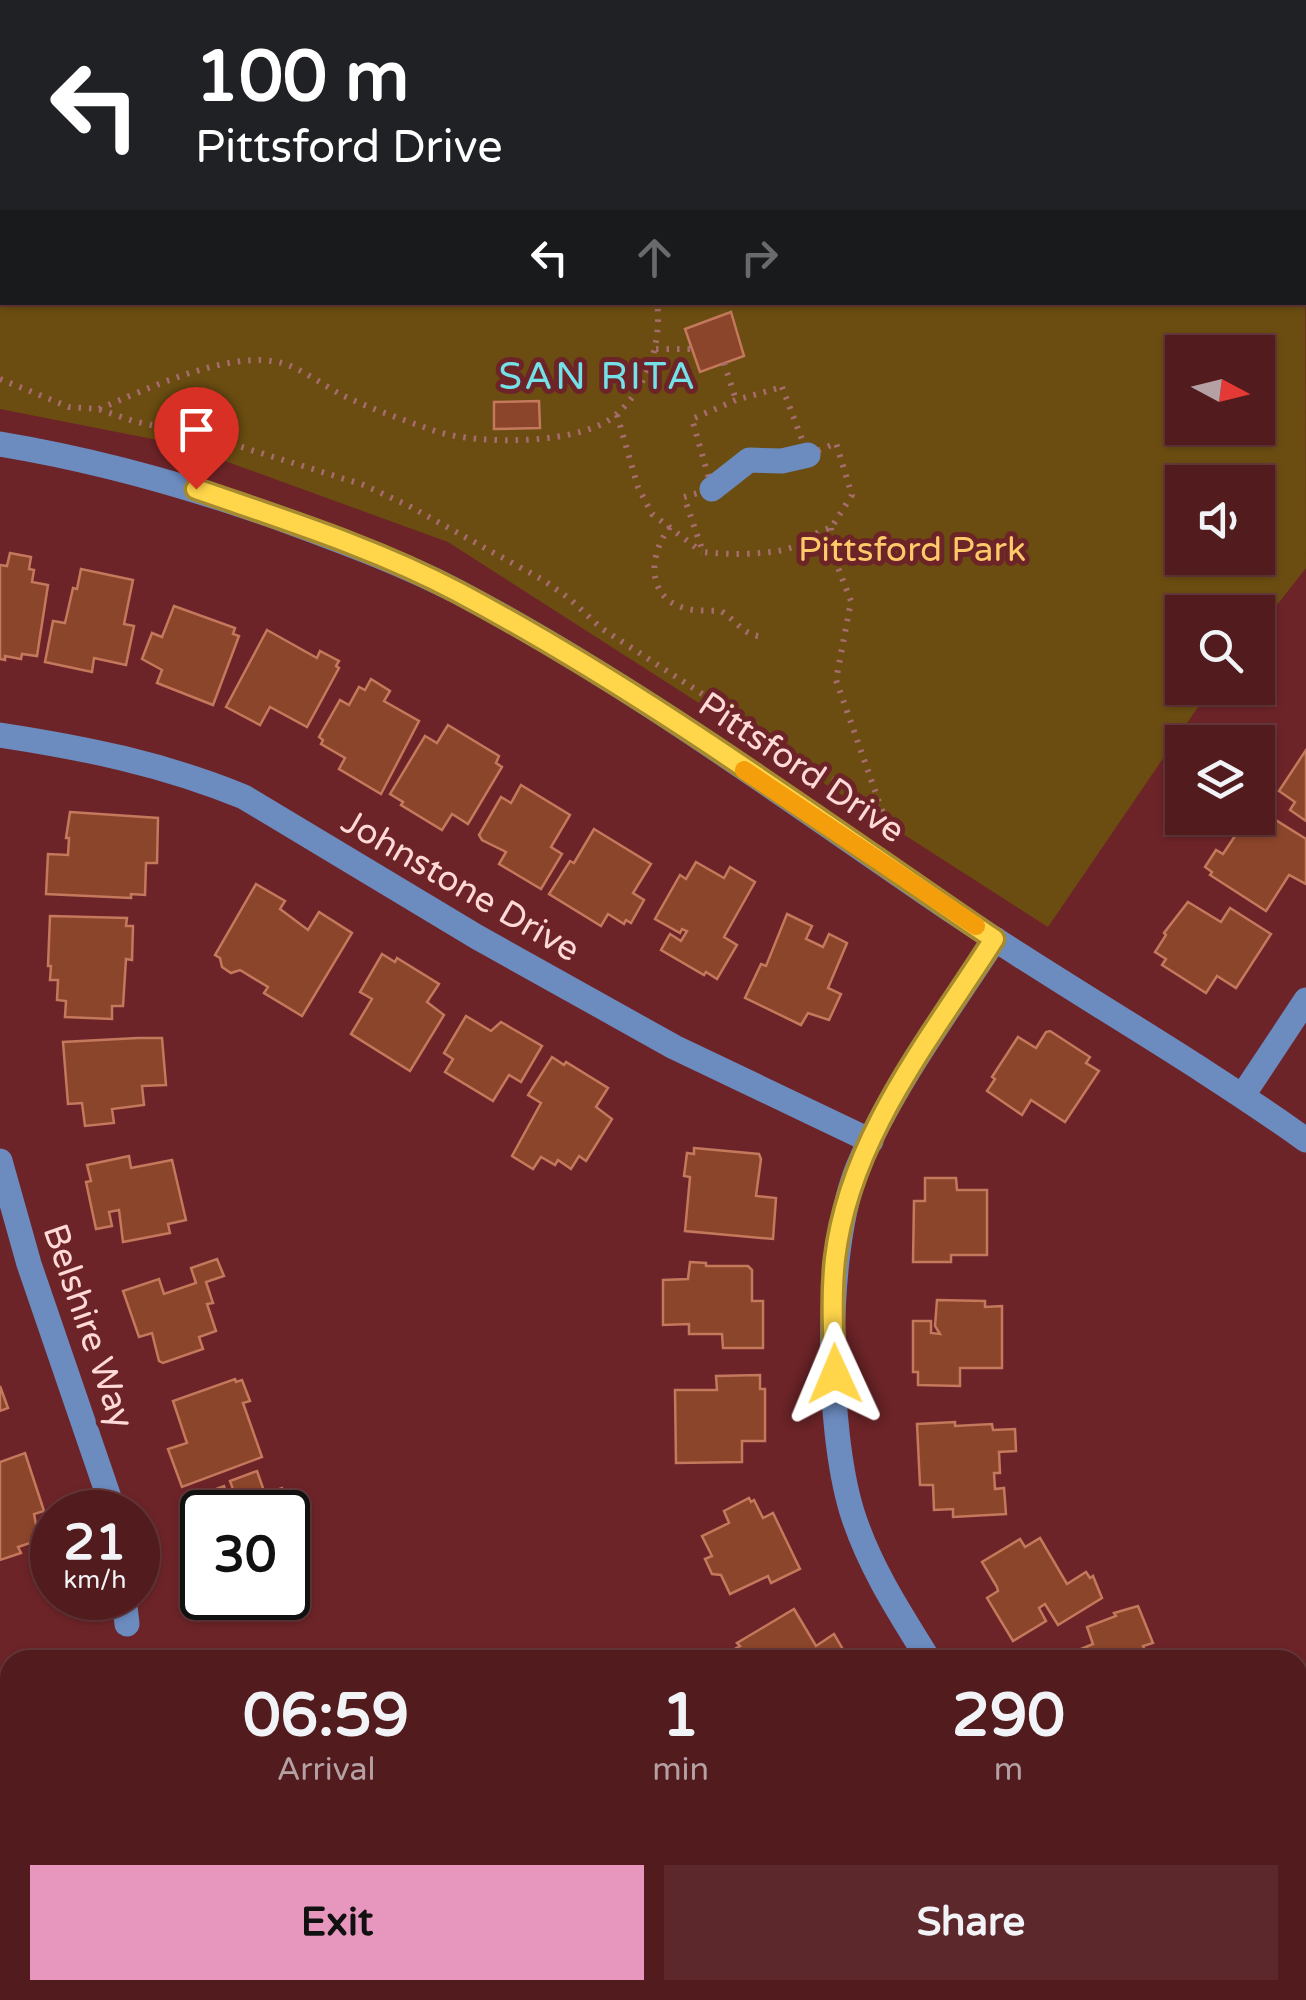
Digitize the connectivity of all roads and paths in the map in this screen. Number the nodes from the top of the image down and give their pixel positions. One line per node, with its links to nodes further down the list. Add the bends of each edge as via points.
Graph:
1 (657, 305): 3 (path)
2 (692, 349): 3 (path)
3 (656, 350): 7 (path)
4 (724, 364): 6 (path)
5 (0, 379): 7 (path, via 69,407 98,409 214,366 260,361 282,364 437,432 475,440 522,441 595,428)
6 (736, 400)
7 (617, 415): 11 (path, via 638,487 652,514)
8 (0, 444): 18 (street, Pittsford Drive, via 166,479 370,551 456,591 663,715)
9 (808, 455): 10 (street, via 748,460)
10 (712, 489)
11 (670, 528): 14 (path); 16 (path, via 653,558 665,598 693,610 721,611 739,630)
12 (831, 528): 15 (path)
13 (802, 544): 15 (path)
14 (703, 552)
15 (833, 555): 18 (path, via 851,601 836,680 884,820)
16 (766, 638)
17 (0, 735): 22 (street, Johnstone Drive, via 121,755 244,797 674,1047)
18 (864, 851): 19 (street, Pittsford Drive)
19 (994, 939): 21 (street, Pittsford Drive); 22 (street)
20 (1306, 1000): 21 (street)
21 (1243, 1095): 23 (street, Pittsford Drive)
22 (871, 1140): 28 (street, via 848,1199 836,1258 837,1431 852,1510 880,1582)
23 (1306, 1140)
24 (0, 1162): 25 (street, Belshire Way)
25 (107, 1490)
26 (126, 1620): 27 (street)
27 (126, 1624)
28 (923, 1650)

